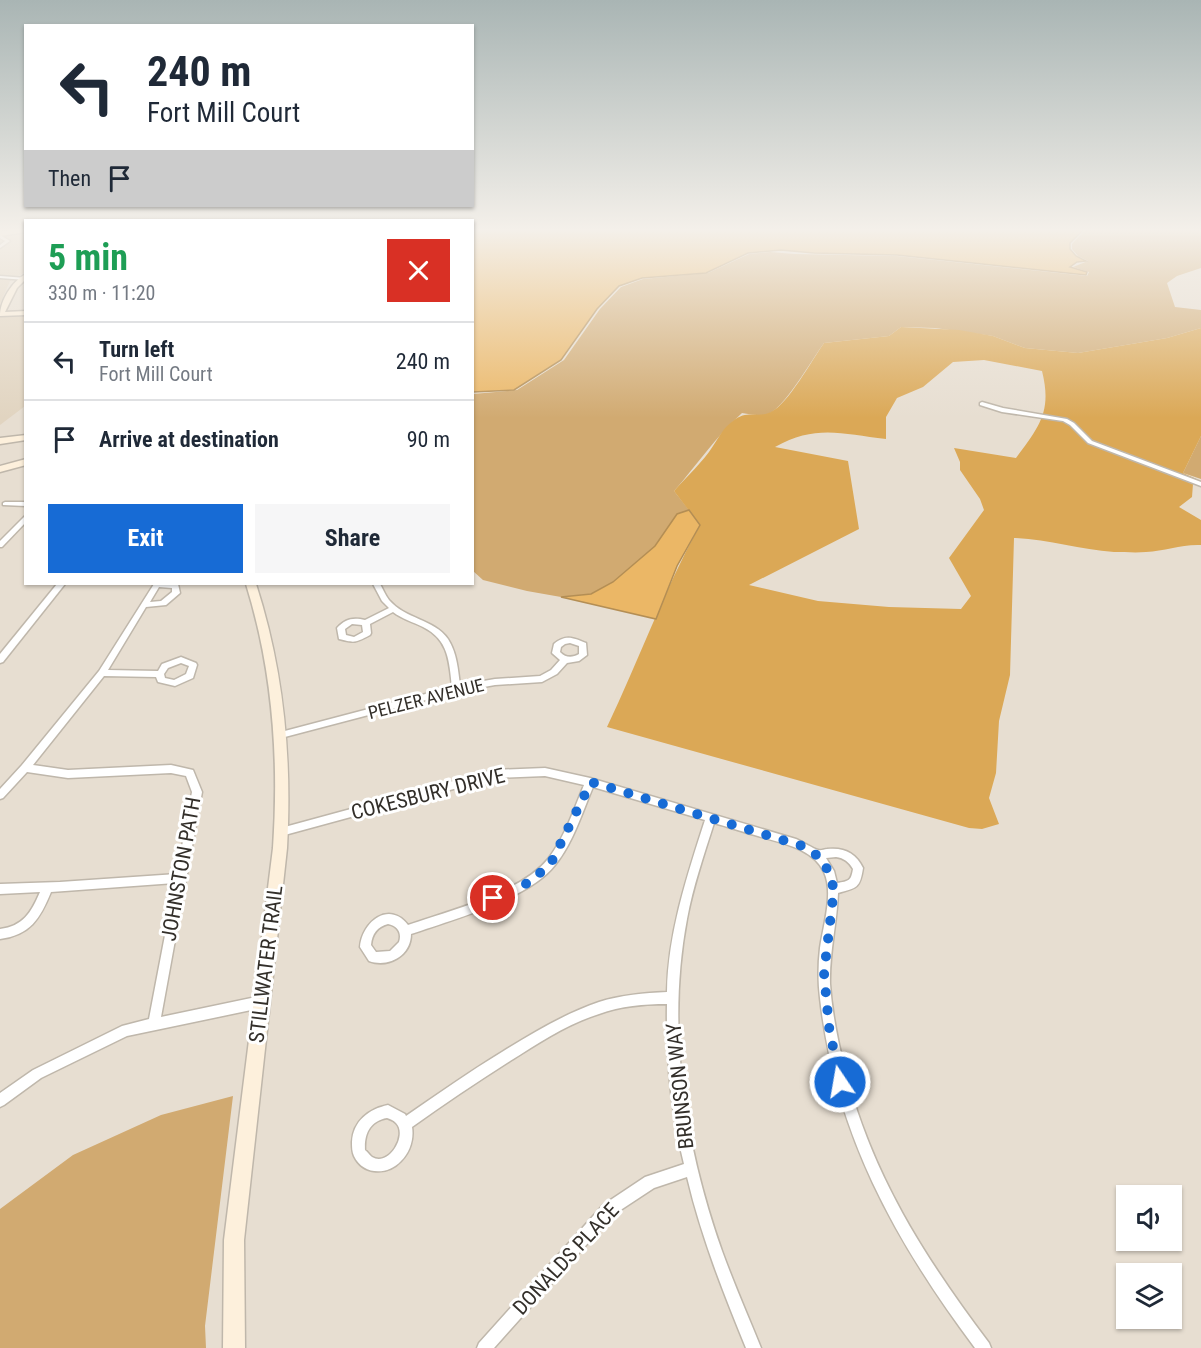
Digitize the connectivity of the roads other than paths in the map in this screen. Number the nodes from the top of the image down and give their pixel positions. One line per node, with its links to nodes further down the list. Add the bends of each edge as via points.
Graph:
1 (11, 292): 2 (street, via 8,305)
2 (0, 313): 3 (street)
3 (24, 313)
4 (982, 404): 10 (street, via 1065,420 1090,442)
5 (24, 429): 7 (street)
6 (24, 437): 7 (street)
7 (4, 440)
8 (24, 462): 9 (street)
9 (0, 471)
10 (1201, 484)
11 (4, 504): 12 (street)
12 (24, 504)
13 (24, 519): 14 (street)
14 (0, 545)
15 (60, 585): 23 (street)
16 (156, 585): 20 (street)
17 (166, 585): 20 (street, via 175,586 176,593 163,603)
18 (251, 585): 28 (street, STILLWATER TRAIL, via 265,634)
19 (378, 585): 21 (street)
20 (144, 605): 25 (street)
21 (393, 609): 22 (street); 27 (street, via 429,626 447,643)
22 (366, 623)
23 (0, 660)
24 (565, 660): 27 (street, PELZER AVENUE, via 542,679)
25 (102, 673): 26 (street); 29 (street)
26 (160, 674)
27 (456, 689): 28 (street, PELZER AVENUE)
28 (281, 735): 33 (street, STILLWATER TRAIL)
29 (25, 768): 31 (street); 35 (street, JOHNSTON PATH, via 68,774 171,769 190,773 197,792)
30 (591, 782): 32 (street, COKESBURY DRIVE); 33 (street, COKESBURY DRIVE, via 545,772 494,774); 39 (street, via 558,852 541,874 515,890)
31 (0, 795)
32 (711, 818): 34 (street, COKESBURY DRIVE, via 796,843); 41 (street, BRUNSON WAY, via 683,912)
33 (281, 832): 42 (street, STILLWATER TRAIL)
34 (818, 855): 37 (street, via 829,870); 37 (street, via 842,853 858,868 851,885)
35 (180, 878): 36 (street); 43 (street, JOHNSTON PATH)
36 (47, 888): 38 (street); 40 (street, via 31,921)
37 (834, 889): 50 (street, via 824,973 829,1027 844,1099 871,1168 904,1233)
38 (1, 892)
39 (406, 931)
40 (0, 934)
41 (672, 998): 45 (street, via 622,1000 576,1015 517,1049); 46 (street, BRUNSON WAY, via 677,1088)
42 (261, 1002): 43 (street); 47 (street, STILLWATER TRAIL, via 234,1240)
43 (154, 1023): 44 (street, via 126,1030 37,1074)
44 (0, 1101)
45 (405, 1124): 45 (street, via 406,1142 395,1159 378,1167 363,1160 357,1145 361,1128 373,1115 388,1111 401,1117)
46 (690, 1169): 48 (street, DONALDS PLACE, via 650,1182 608,1210); 49 (street, BRUNSON WAY, via 723,1273)
47 (234, 1348)
48 (484, 1348)
49 (754, 1348)
50 (984, 1348)

